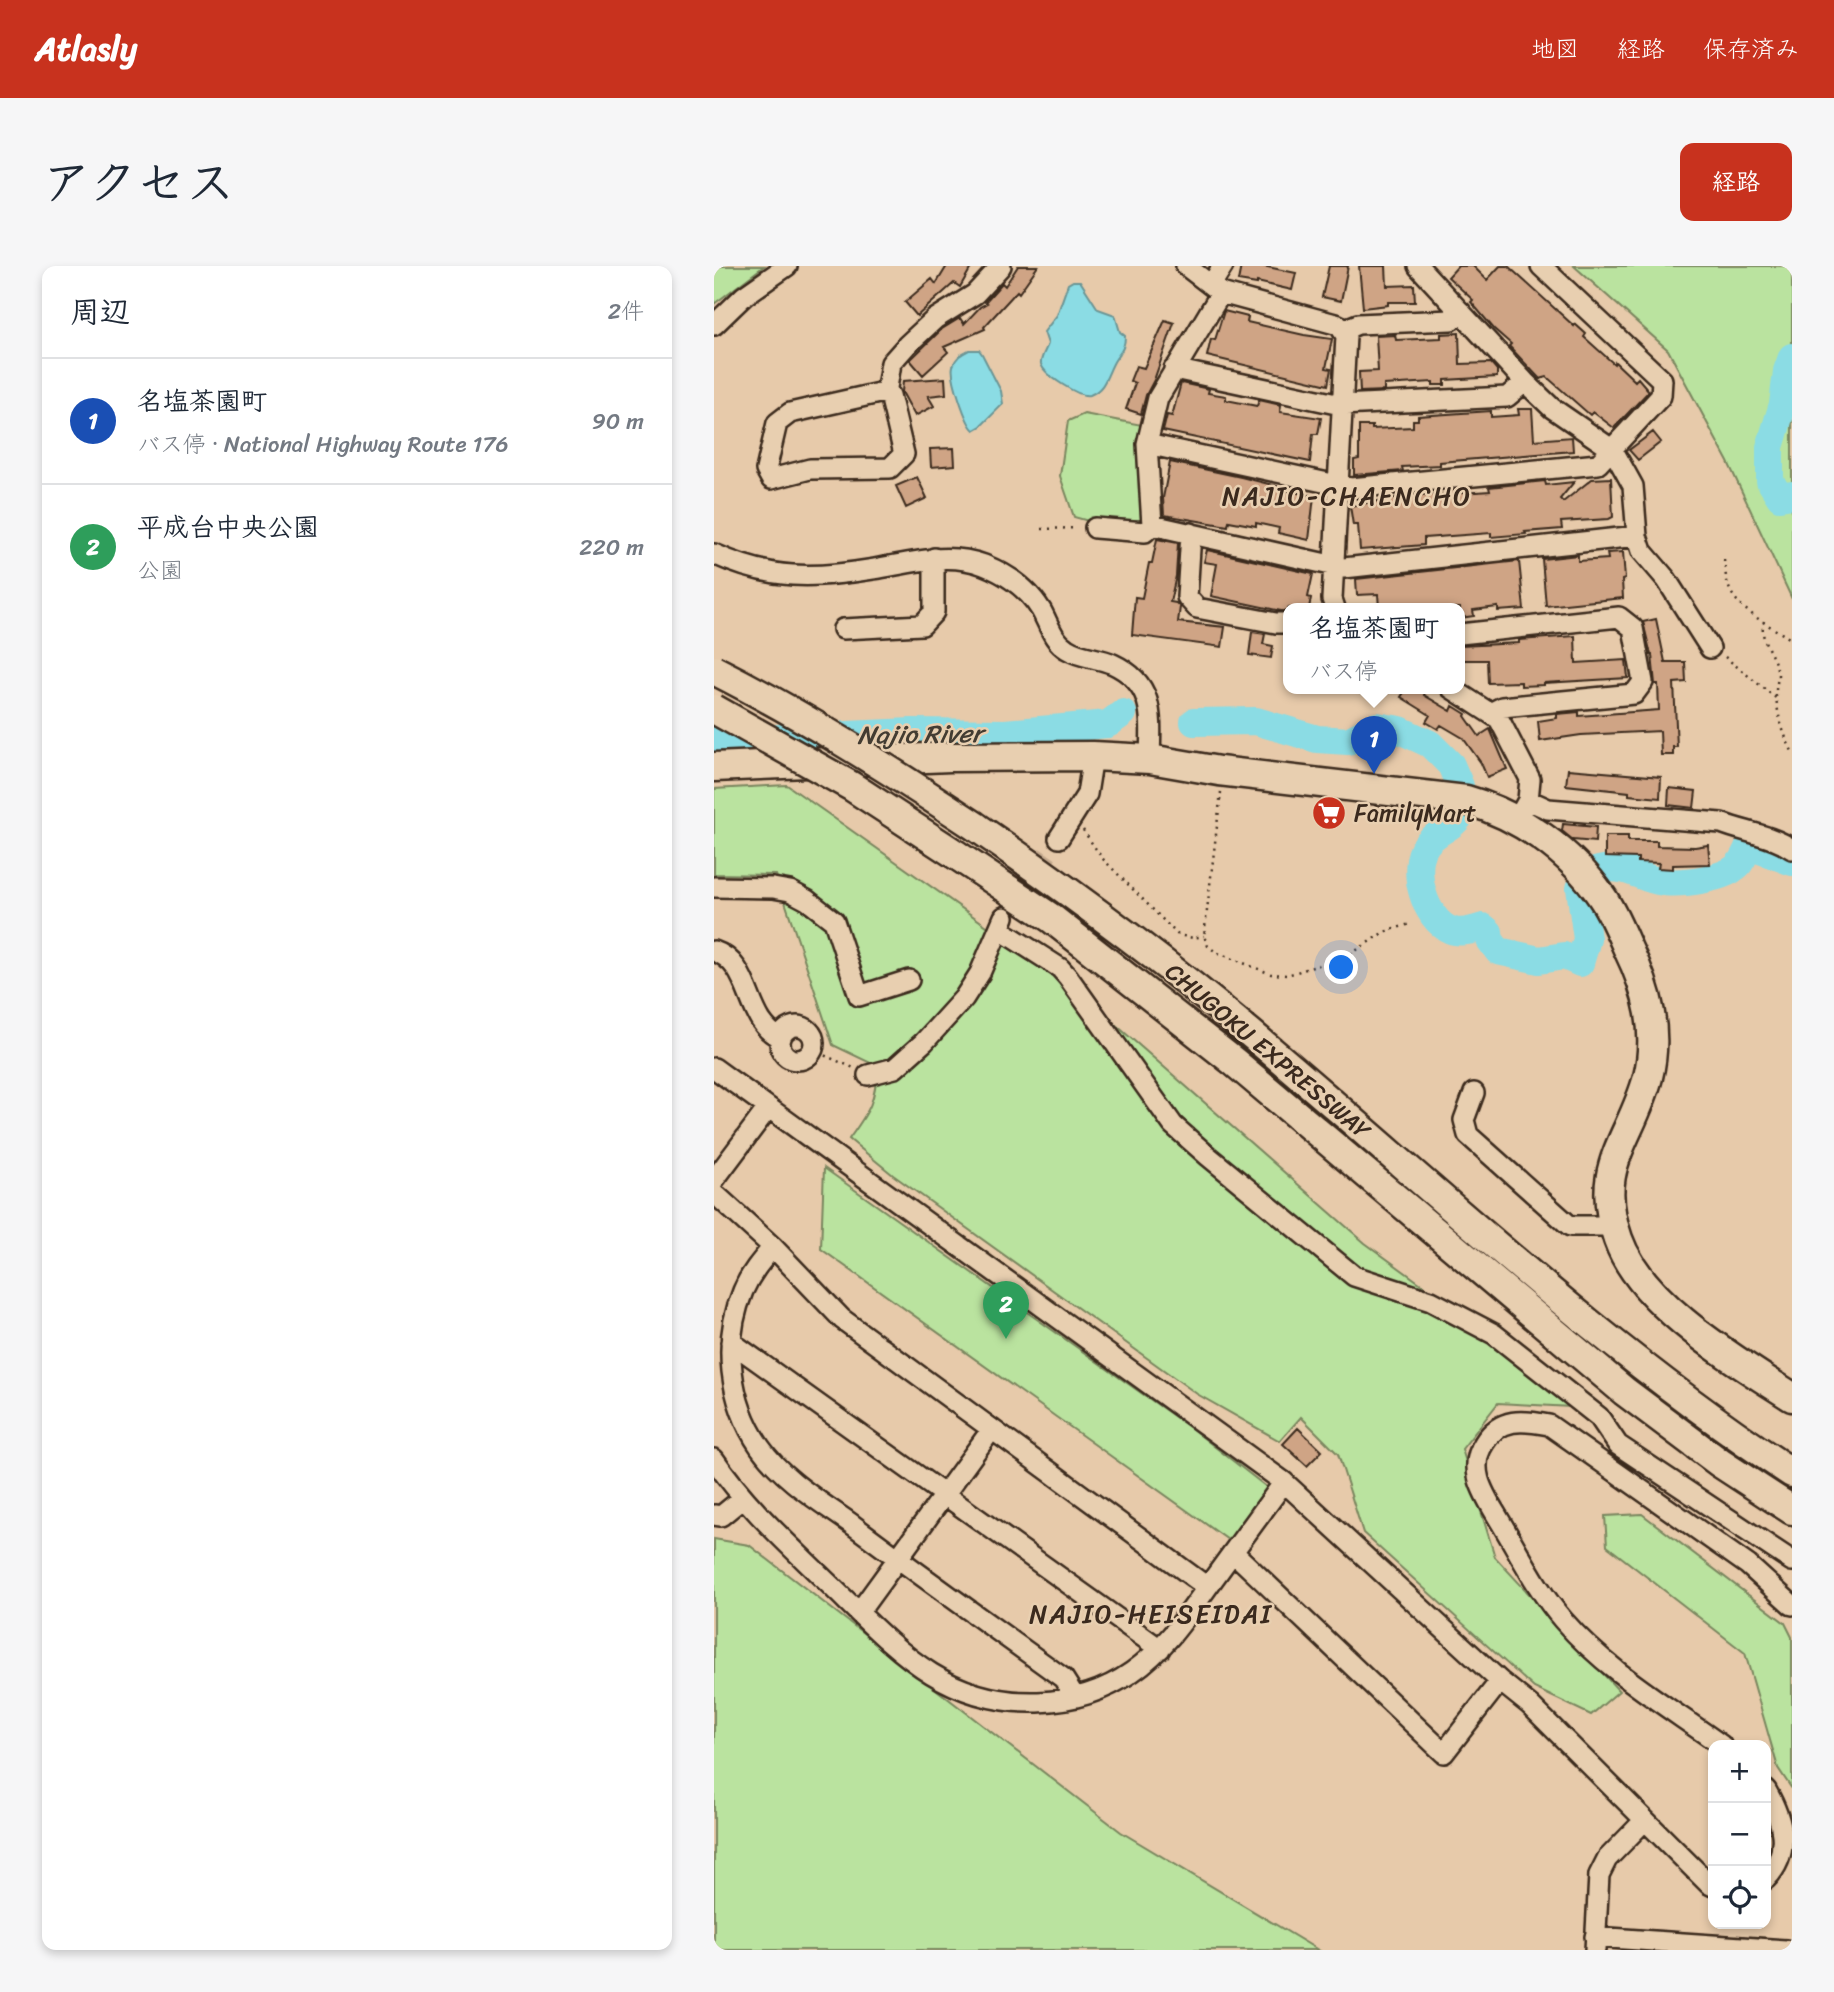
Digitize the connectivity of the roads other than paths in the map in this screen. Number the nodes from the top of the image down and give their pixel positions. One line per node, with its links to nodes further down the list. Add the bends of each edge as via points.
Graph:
1 (787, 266): 9 (street, via 744,296)
2 (1001, 266): 13 (street, via 975,294 934,319 906,345 891,363)
3 (1186, 266): 7 (street)
4 (1223, 266): 7 (street)
5 (1541, 266): 16 (street, via 1662,380 1661,396)
6 (1430, 270): 8 (street)
7 (1216, 289): 10 (street, via 1339,325); 11 (street)
8 (1461, 312): 10 (street, via 1451,320 1358,324); 12 (street)
9 (714, 325)
10 (1342, 330): 14 (street, via 1346,336)
11 (1174, 369): 14 (street); 15 (street, via 1158,398)
12 (1525, 382): 14 (street, via 1507,397); 16 (street, via 1552,408)
13 (886, 394): 13 (street, via 890,395 904,454 890,468 810,469 771,479 766,470 778,423 790,413)
14 (1341, 405): 17 (street)
15 (1147, 444): 17 (street); 18 (street)
16 (1614, 450): 17 (street, via 1598,464); 21 (street, via 1633,486)
17 (1338, 486): 24 (street)
18 (1152, 524): 19 (street, via 1145,532); 20 (street)
19 (1095, 528)
20 (1191, 533): 24 (street); 26 (street, via 1187,597 1197,608)
21 (1637, 536): 24 (street, via 1344,568); 29 (street, via 1642,551 1666,579)
22 (714, 554): 23 (street, via 762,572 812,576)
23 (934, 558): 27 (street, via 934,612 922,625); 35 (street, via 965,560 1003,573 1031,597 1057,642 1111,663 1139,684 1152,713)
24 (1333, 565): 25 (street)
25 (1333, 603)
26 (1283, 623)
27 (843, 629)
28 (1465, 633): 33 (street, via 1619,617 1633,628 1643,682 1634,694 1502,707)
29 (1710, 648)
30 (714, 670): 56 (highway, CHUGOKU EXPRESSWAY, bridge, via 867,755 1063,886 1250,1033 1635,1360)
31 (1460, 694): 33 (street)
32 (714, 709): 60 (highway, CHUGOKU EXPRESSWAY, bridge, via 850,786 1051,918 1203,1037 1623,1391)
33 (1490, 713): 37 (street, via 1499,719 1530,779)
34 (1093, 756): 35 (highway); 36 (highway); 38 (street, via 1087,794)
35 (1150, 759): 37 (highway)
36 (714, 767)
37 (1522, 810): 39 (street, via 1721,823 1779,840); 50 (highway, via 1543,838 1600,894 1641,976 1650,1009 1653,1047 1647,1078 1610,1177)
38 (1059, 838)
39 (1792, 849)
40 (714, 887): 42 (street, via 773,888 807,900 834,921 859,996)
41 (714, 951): 43 (street, via 735,964 771,1034 781,1038 789,1028 805,1028 812,1036)
42 (909, 980)
43 (812, 1050)
44 (714, 1068): 47 (street)
45 (868, 1075): 64 (street, via 895,1068 964,998 1001,923 1068,977 1173,1125 1354,1276 1431,1301 1494,1334 1598,1417 1618,1445)
46 (1474, 1093): 50 (street, via 1464,1120 1468,1135 1570,1226)
47 (768, 1108): 48 (street); 57 (street)
48 (714, 1180)
49 (714, 1193): 51 (street)
50 (1614, 1226): 53 (highway, via 1626,1257 1648,1289 1687,1324)
51 (773, 1247): 52 (street, via 743,1291); 54 (street, via 842,1319)
52 (731, 1342): 58 (street); 63 (street, via 737,1398 761,1448 783,1472)
53 (1792, 1397)
54 (992, 1429): 58 (street); 65 (street)
55 (714, 1459): 59 (street)
56 (1792, 1473)
57 (1284, 1482): 62 (street); 69 (street)
58 (946, 1493): 63 (street); 68 (street)
59 (743, 1498): 61 (street, via 721,1516); 67 (street)
60 (1792, 1510)
61 (714, 1515)
62 (1233, 1552): 65 (street); 69 (street, via 1444,1753)
63 (898, 1559): 67 (street); 70 (street, via 1063,1678)
64 (1792, 1561)
65 (1207, 1587): 68 (street)
66 (1792, 1605): 71 (street, via 1748,1565 1549,1425 1510,1421 1482,1444 1476,1462 1479,1483 1563,1620 1604,1661)
67 (859, 1612): 70 (street, via 900,1652 971,1694 1013,1703)
68 (1160, 1649): 70 (street, via 1097,1692)
69 (1500, 1681): 73 (street, via 1530,1705)
70 (1075, 1697)
71 (1714, 1740)
72 (1771, 1798): 74 (street, via 1787,1834 1782,1857)
73 (1644, 1821): 75 (street); 76 (street, via 1607,1859 1598,1875)
74 (1771, 1872)
75 (1708, 1883)
76 (1595, 1944): 77 (street)
77 (1678, 1946): 78 (street)
78 (1786, 1950)

